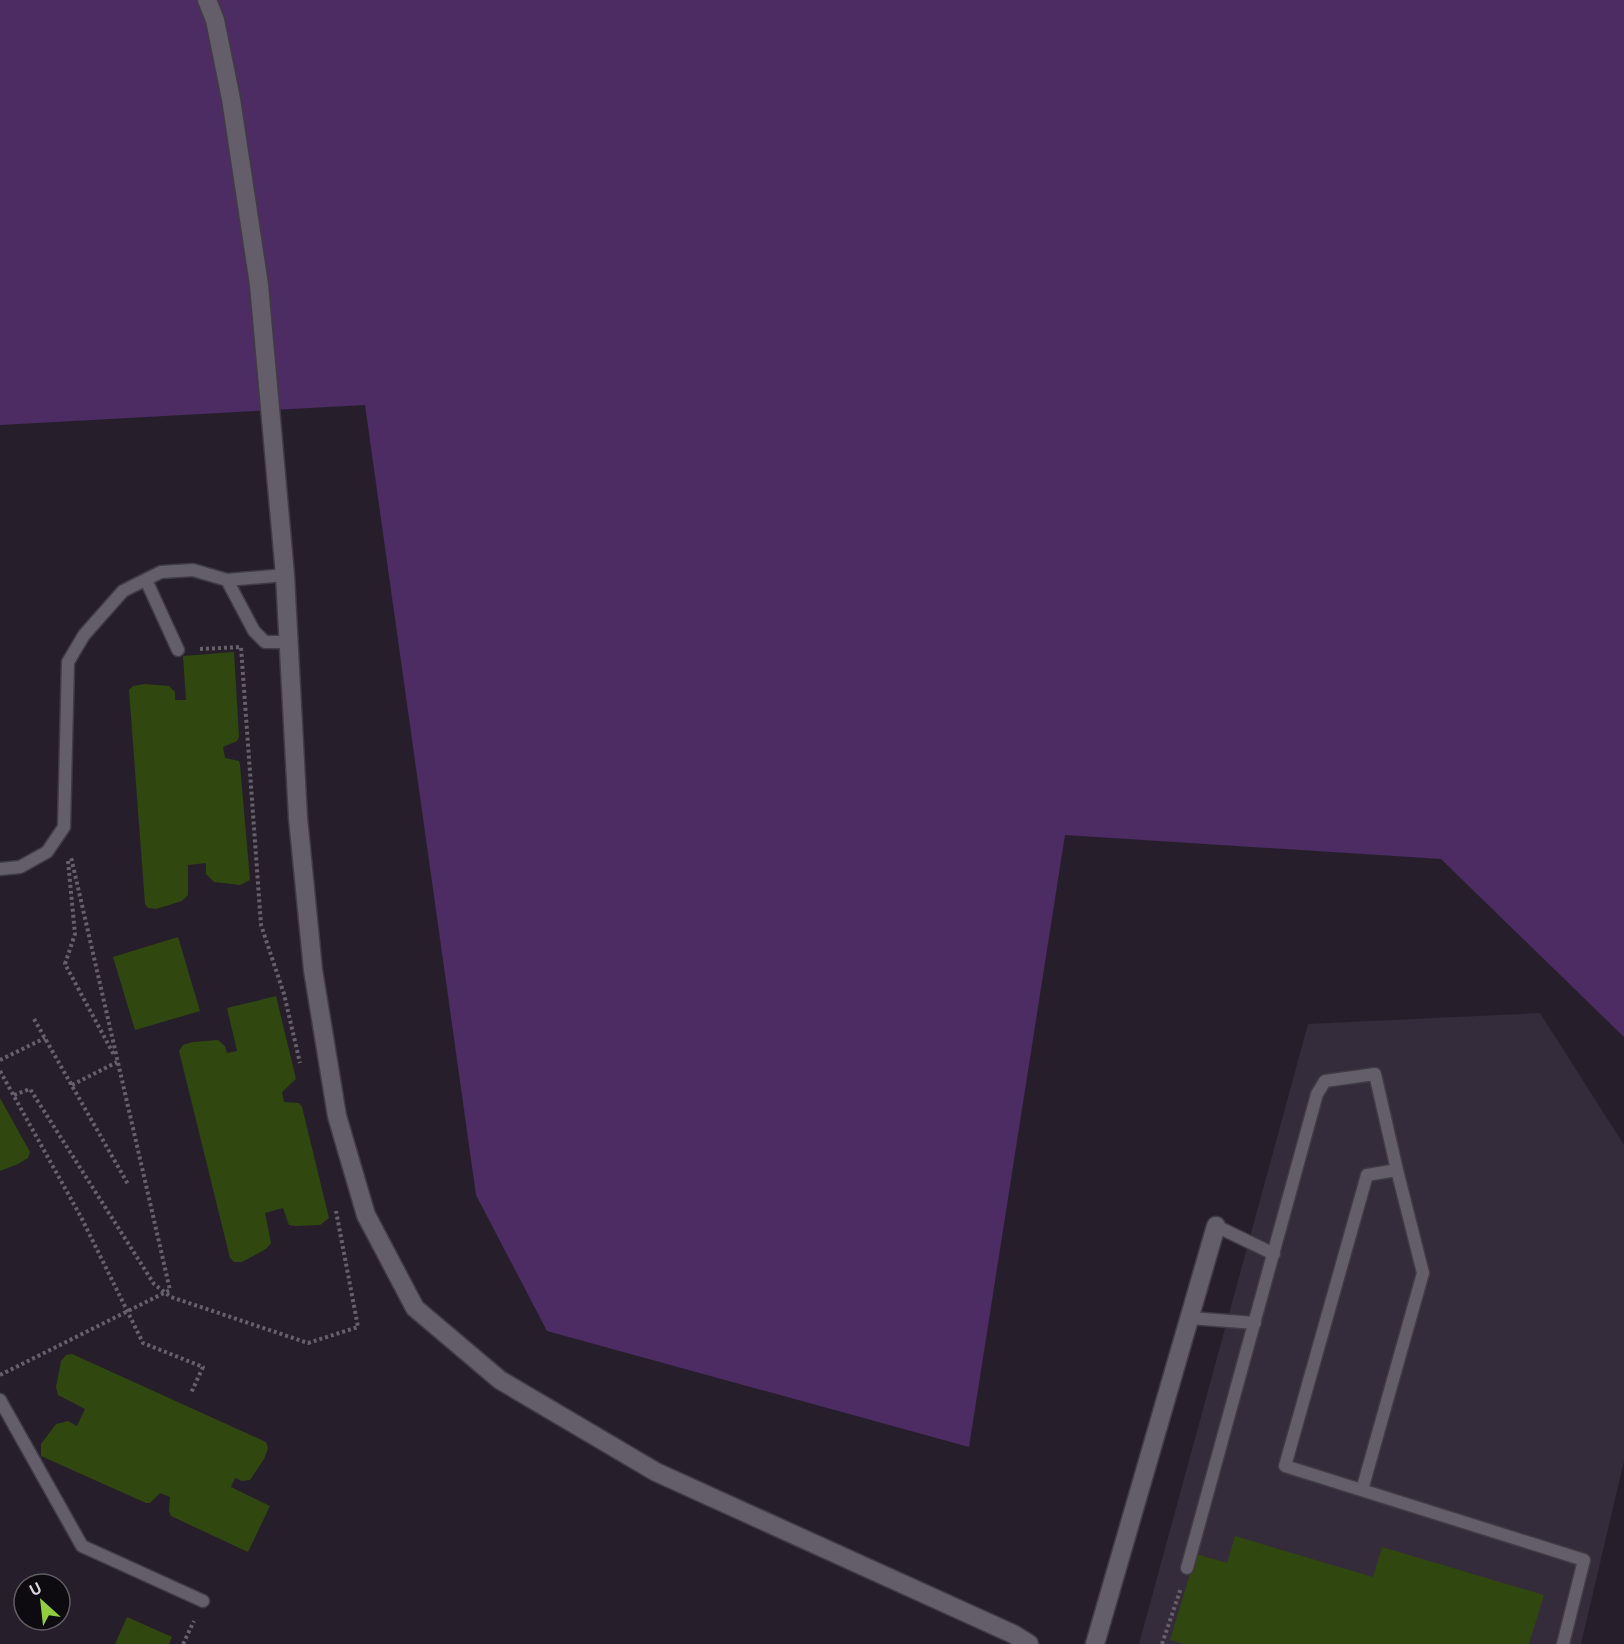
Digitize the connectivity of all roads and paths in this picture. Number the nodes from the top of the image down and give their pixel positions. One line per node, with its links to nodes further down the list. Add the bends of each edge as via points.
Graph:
1 (207, 0): 2 (street, via 215,20 231,99 259,285)
2 (285, 575): 4 (lane); 5 (street)
3 (146, 580): 4 (lane, via 161,572 193,570); 6 (lane); 7 (lane, via 123,591 84,635 68,662)
4 (227, 580): 5 (lane, via 254,632 265,642)
5 (289, 642): 32 (street, via 298,818 310,947 337,1116 366,1215 415,1308 500,1380 656,1472)
6 (178, 650): 14 (path, via 241,647 261,925 284,994)
7 (64, 827): 8 (lane, via 47,852 20,867); 12 (path); 12 (path, via 75,934 65,964)
8 (0, 869)
9 (34, 1019): 10 (path)
10 (45, 1038): 11 (path); 15 (path)
11 (0, 1060)
12 (117, 1062): 15 (path); 22 (path, via 170,1290)
13 (0, 1071): 16 (path)
14 (303, 1074)
15 (72, 1085): 18 (path)
16 (14, 1095): 22 (path, via 30,1089 154,1284); 23 (path)
17 (1396, 1170): 21 (lane, via 1375,1074 1325,1081 1317,1094); 29 (lane, via 1423,1273); 29 (lane, via 1367,1175 1285,1466)
18 (129, 1186)
19 (334, 1201): 22 (path, via 358,1327 308,1343)
20 (1216, 1226): 21 (lane); 24 (street)
21 (1274, 1254): 25 (lane)
22 (165, 1292): 23 (path)
23 (127, 1311): 26 (path); 27 (path, via 143,1344 203,1367)
24 (1190, 1318): 25 (lane); 33 (street)
25 (1255, 1323): 30 (lane)
26 (0, 1375)
27 (191, 1393)
28 (0, 1400): 31 (lane, via 82,1546)
29 (1362, 1490): 35 (lane, via 1584,1560)
30 (1187, 1568): 34 (path)
31 (203, 1601)
32 (1029, 1644)
33 (1095, 1644)
34 (1162, 1644)
35 (1563, 1644)

